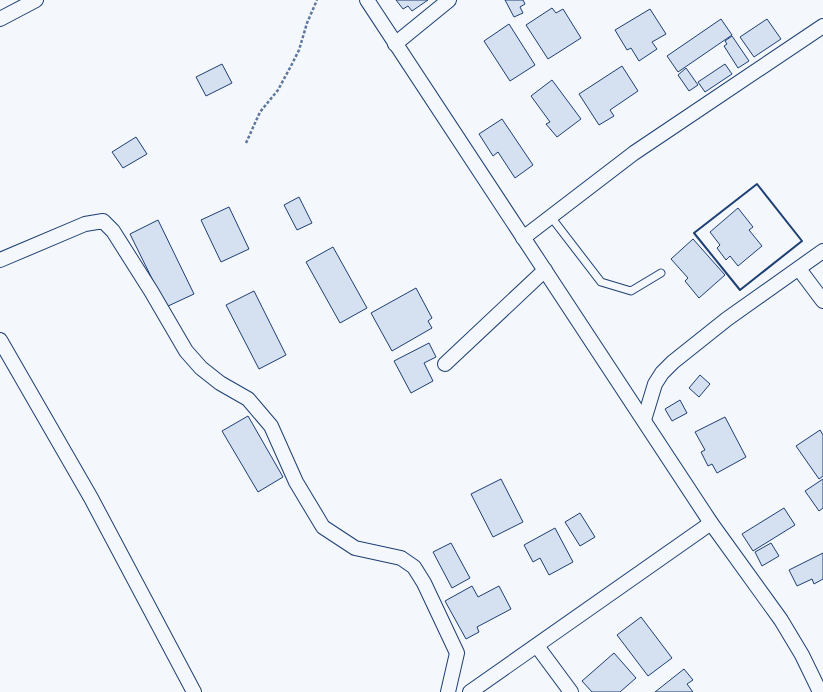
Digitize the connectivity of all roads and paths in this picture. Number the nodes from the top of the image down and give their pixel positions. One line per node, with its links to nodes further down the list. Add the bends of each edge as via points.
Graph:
1 (36, 0): 5 (street)
2 (317, 0): 8 (path, via 306,23 299,50 278,90 260,112)
3 (367, 0): 7 (street)
4 (449, 0): 7 (street)
5 (0, 19)
6 (823, 26): 9 (street, via 634,153)
7 (395, 44): 10 (street)
8 (246, 143)
9 (551, 217): 10 (street); 15 (lane, via 601,282 630,291)
10 (523, 238): 14 (street)
11 (823, 251): 13 (street)
12 (0, 260): 24 (street, via 85,224 103,221 113,231 151,290 186,350 220,383 248,399 271,426 296,482 323,527 355,548 401,558 414,567 458,653)
13 (799, 269): 16 (street); 19 (street, via 727,319 673,362 655,384)
14 (544, 270): 18 (street); 19 (street)
15 (661, 273)
16 (823, 301)
17 (0, 340): 23 (street, via 91,498)
18 (445, 364)
19 (644, 420): 20 (street)
20 (711, 523): 21 (street); 22 (street, via 781,620)
21 (537, 646): 25 (street); 26 (street)
22 (821, 690)
23 (194, 692)
24 (448, 692)
25 (470, 692)
26 (571, 692)

